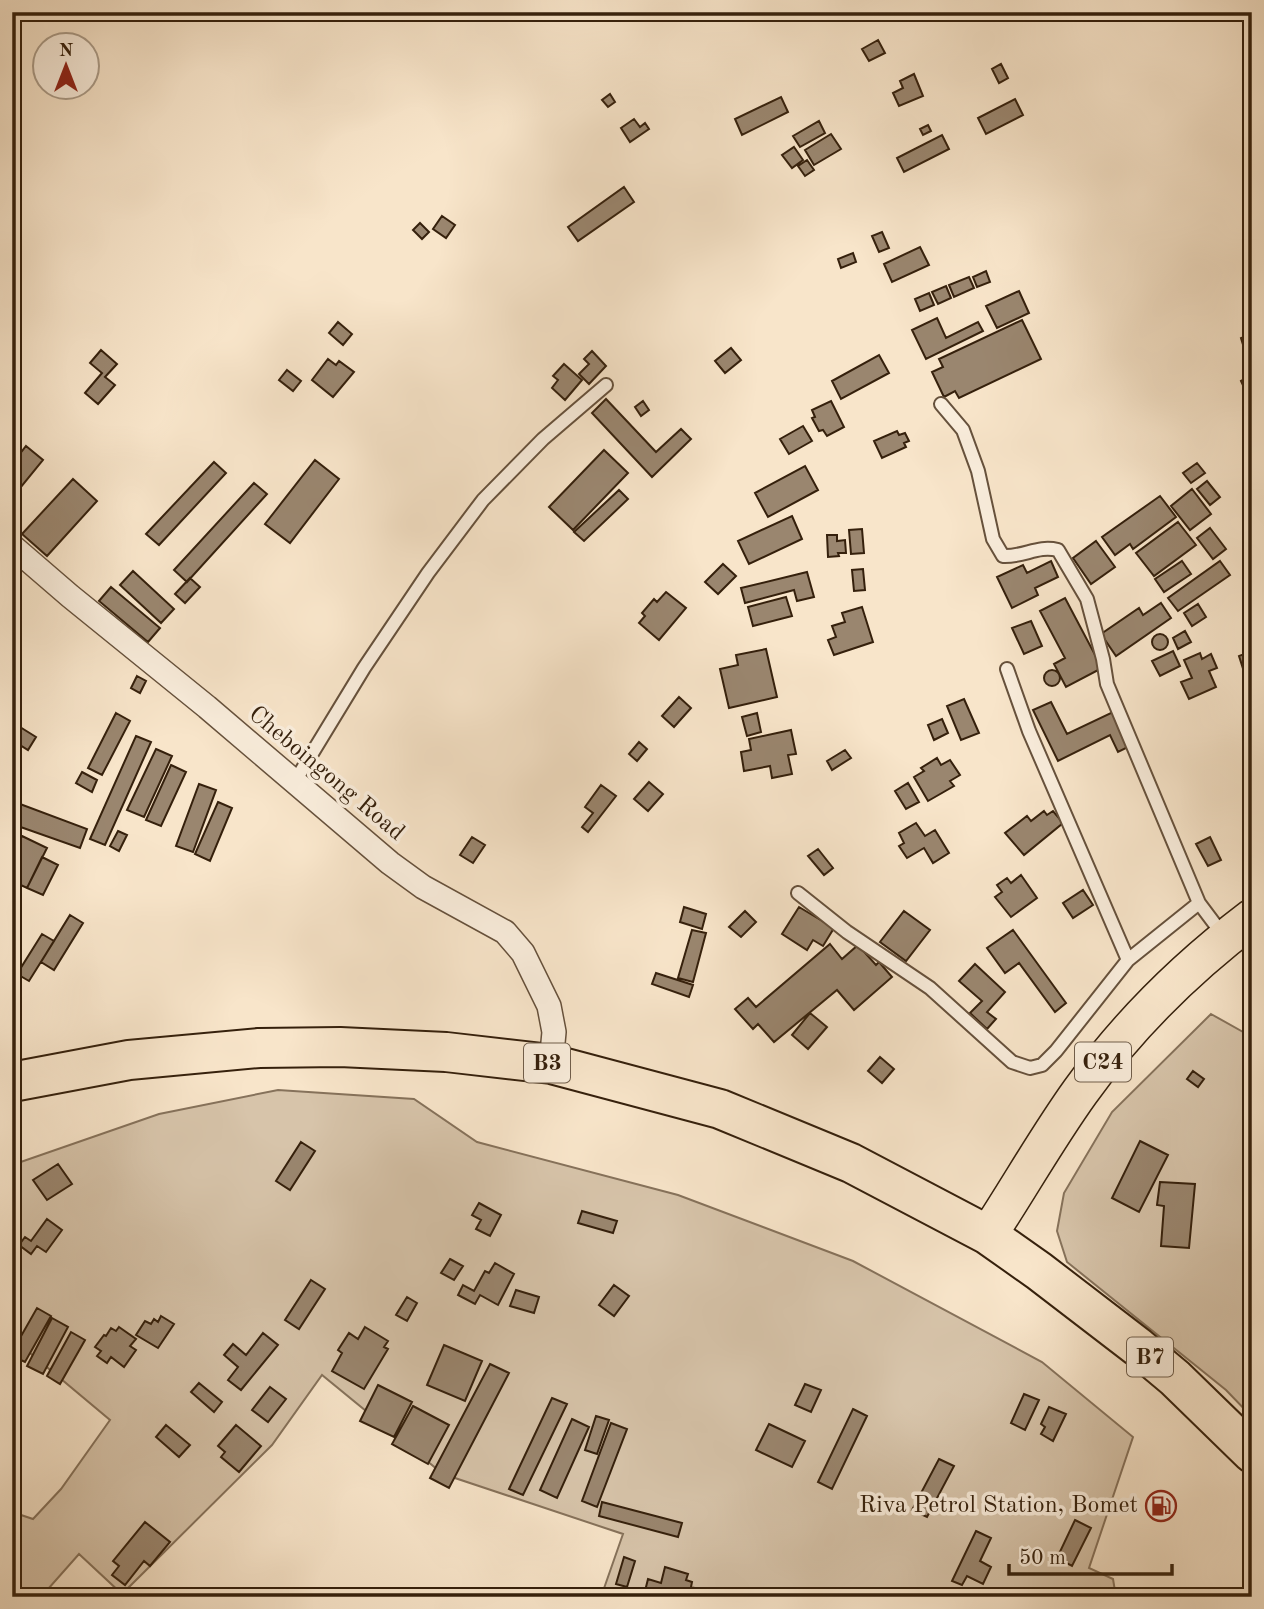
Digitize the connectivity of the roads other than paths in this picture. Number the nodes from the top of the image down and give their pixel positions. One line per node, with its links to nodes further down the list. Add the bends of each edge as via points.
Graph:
1 (606, 385): 5 (lane, via 543,439 483,500 364,668)
2 (940, 404): 7 (lane, via 963,430 978,471 993,539 1003,556 1019,557 1045,547 1058,550 1087,599 1107,684)
3 (12, 546): 5 (street, Cheboingong Road)
4 (1007, 669): 9 (lane)
5 (294, 783): 10 (street, Cheboingong Road, via 423,887 505,932 523,953 550,1006 554,1032)
6 (798, 893): 9 (lane, via 930,988 1012,1062 1030,1068 1042,1065 1056,1051)
7 (1199, 903): 8 (lane); 9 (lane)
8 (1238, 928): 12 (main road, C24, via 1163,993 1114,1049 1063,1116)
9 (1128, 960)
10 (551, 1064): 11 (highway, B3, via 446,1052 259,1048 129,1060); 12 (highway, B3, via 720,1109 851,1163)
11 (12, 1082)
12 (988, 1235): 13 (highway, B3)
13 (1039, 1271): 14 (highway, B7, via 1175,1378)
14 (1252, 1453)

